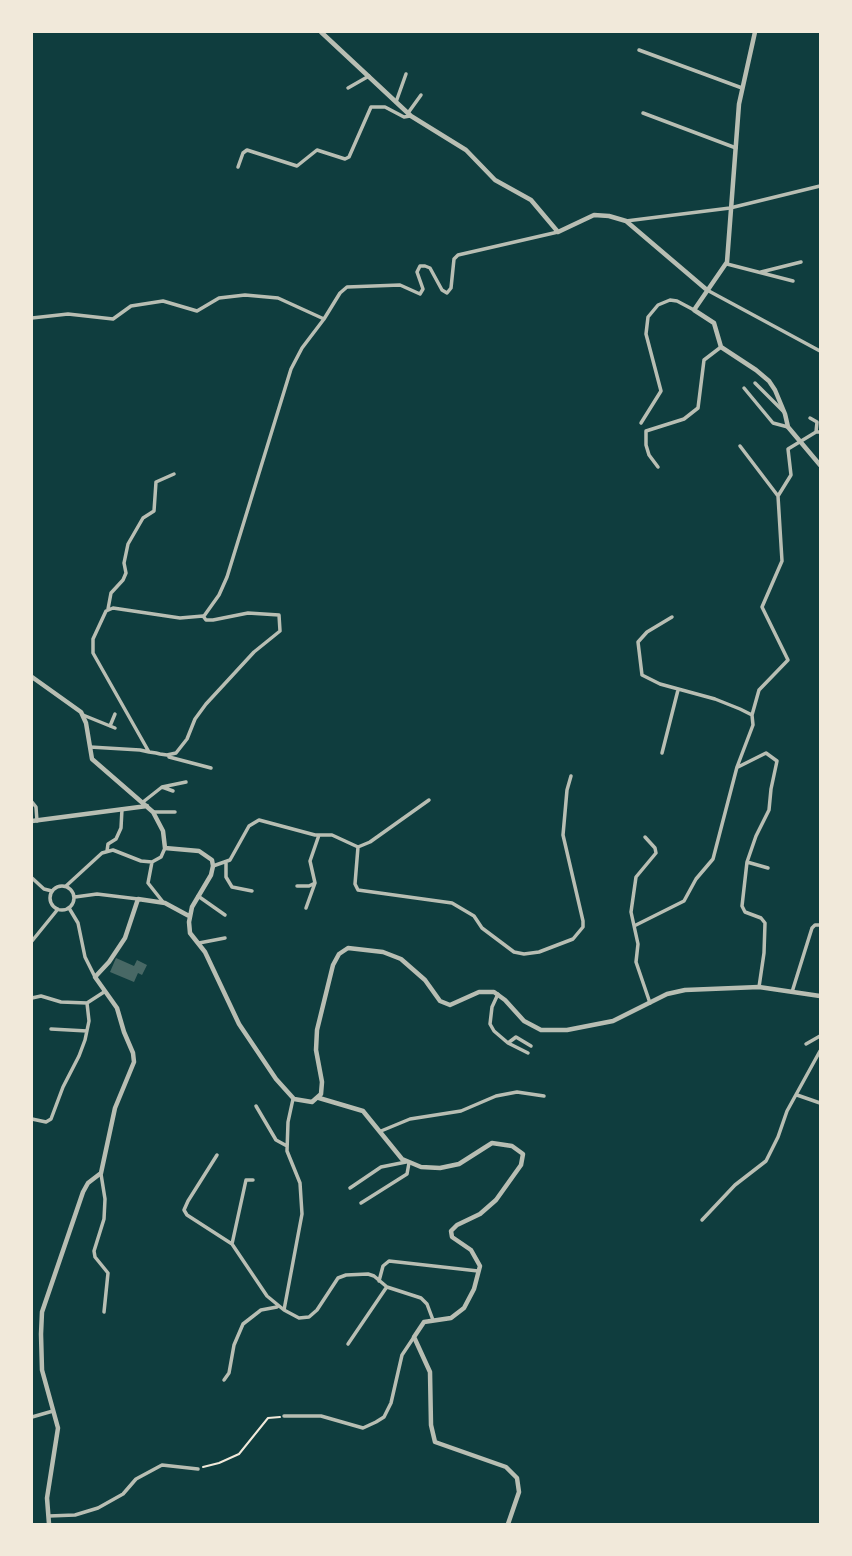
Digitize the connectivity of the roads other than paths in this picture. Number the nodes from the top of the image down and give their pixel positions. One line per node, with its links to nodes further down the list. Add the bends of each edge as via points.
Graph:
1 (321, 32): 5 (street)
2 (755, 32): 7 (street)
3 (639, 50): 7 (street)
4 (406, 74): 9 (street)
5 (369, 76): 6 (street); 9 (street)
6 (348, 88)
7 (742, 88): 12 (street)
8 (421, 95): 11 (street)
9 (396, 102): 11 (street)
10 (643, 113): 12 (street)
11 (410, 114): 13 (street, via 404,117 385,107 371,107 345,159 317,150 297,166 247,150); 17 (street, via 466,150 495,180 531,200)
12 (736, 148): 15 (street)
13 (238, 167)
14 (821, 187): 15 (street)
15 (730, 208): 16 (street); 19 (street)
16 (626, 221): 17 (street, via 594,215); 22 (street)
17 (558, 232): 25 (street, via 456,256 447,293 425,266 417,272 423,289 420,294 400,285 347,286)
18 (801, 262): 20 (street)
19 (727, 264): 20 (street); 22 (street)
20 (760, 272): 21 (street)
21 (793, 281)
22 (707, 290): 23 (street); 27 (street)
23 (694, 310): 26 (street, via 714,323); 32 (street, via 670,300 648,317 647,343 661,391)
24 (32, 318): 25 (street, via 64,314 113,319 131,306 163,301 195,312 219,298 245,295 278,298)
25 (324, 319): 42 (street, via 291,369 227,577)
26 (721, 347): 30 (street, via 769,381); 38 (street, via 704,360 698,408 684,419 646,431 649,455)
27 (821, 351)
28 (755, 383): 30 (street)
29 (744, 388): 33 (street, via 773,423)
30 (785, 414): 33 (street)
31 (810, 418): 34 (street, via 817,422)
32 (641, 423)
33 (788, 426): 35 (street)
34 (818, 432): 35 (street)
35 (803, 442): 37 (street); 40 (street, via 788,449 791,475)
36 (740, 446): 40 (street)
37 (821, 465)
38 (658, 467)
39 (174, 474): 41 (street, via 156,482 154,511 143,518 128,544 126,573 111,593)
40 (778, 496): 48 (street, via 782,561 762,607 788,660 759,690)
41 (108, 609): 42 (street, via 180,618); 50 (street, via 95,633 93,653)
42 (203, 616): 52 (street, via 214,621 248,613 278,614 280,631 206,704 178,750)
43 (672, 617): 45 (street, via 641,638 637,650 643,677)
44 (32, 677): 47 (street)
45 (678, 690): 48 (street); 51 (street)
46 (115, 714): 47 (street, via 113,727)
47 (83, 715): 49 (street)
48 (752, 715): 53 (street, via 753,725)
49 (90, 747): 50 (street); 61 (street, via 94,761)
50 (149, 752): 52 (street)
51 (662, 753)
52 (163, 755): 54 (street)
53 (737, 767): 73 (street, via 765,753 777,761 769,810); 92 (street, via 713,859 680,904)
54 (211, 768)
55 (570, 776): 68 (street, via 563,835 583,925 573,939 546,950 518,953 452,903 358,890)
56 (186, 782): 57 (street)
57 (162, 788): 58 (street); 61 (street)
58 (173, 791)
59 (429, 800): 68 (street)
60 (32, 802): 65 (street)
61 (146, 804): 62 (street); 63 (street)
62 (122, 809): 65 (street); 70 (street, via 121,828)
63 (153, 812): 64 (street); 69 (street, via 162,827)
64 (176, 812)
65 (34, 821)
66 (319, 835): 68 (street, via 332,835); 72 (street, via 257,821); 77 (street, via 310,861)
67 (645, 837): 92 (street, via 656,853 634,882 630,903)
68 (358, 847)
69 (165, 848): 71 (street); 74 (street, via 203,852)
70 (107, 851): 71 (street); 78 (street)
71 (152, 862): 85 (street, via 148,883)
72 (226, 862): 74 (street); 81 (street, via 229,884)
73 (747, 862): 75 (street); 97 (street, via 742,908 765,923)
74 (213, 866): 83 (street)
75 (768, 868)
76 (32, 878): 80 (street)
77 (315, 883): 79 (street); 87 (street)
78 (66, 886): 80 (street); 82 (street)
79 (297, 886)
80 (52, 891): 88 (street, via 50,901)
81 (252, 891)
82 (75, 897): 84 (street, via 97,894); 86 (street)
83 (198, 897): 89 (street); 90 (street)
84 (138, 899): 85 (street); 96 (street, via 125,937)
85 (163, 902): 90 (street)
86 (69, 908): 88 (street); 96 (street)
87 (306, 908)
88 (58, 909): 94 (street)
89 (225, 915)
90 (189, 916): 95 (street, via 189,931)
91 (821, 925): 99 (street, via 812,928)
92 (634, 926): 104 (street, via 636,962)
93 (225, 938): 95 (street)
94 (32, 941)
95 (197, 943): 116 (street, via 236,1019)
96 (95, 977): 98 (street)
97 (759, 987): 99 (street); 104 (street, via 685,990)
98 (104, 992): 103 (street); 124 (street, via 117,1008 134,1062 115,1108)
99 (792, 992): 101 (street)
100 (498, 994): 104 (street, via 524,1021 550,1031 613,1021); 108 (street, via 490,1024); 115 (street, via 479,992 450,1005 440,1001 401,959 357,947 345,950 332,965 317,1030)
101 (821, 996)
102 (32, 998): 103 (street)
103 (87, 1003): 106 (street)
104 (650, 1003)
105 (51, 1029): 106 (street)
106 (88, 1031): 119 (street, via 51,1119)
107 (821, 1036): 109 (street)
108 (508, 1043): 110 (street, via 516,1037); 111 (street)
109 (806, 1044)
110 (531, 1046)
111 (528, 1053)
112 (820, 1053): 113 (street)
113 (797, 1095): 117 (street); 128 (street, via 766,1161)
114 (544, 1096): 120 (street, via 517,1092 496,1096 461,1111 410,1119)
115 (319, 1098): 116 (street, via 311,1102); 120 (street, via 361,1109)
116 (293, 1099): 121 (street)
117 (821, 1103)
118 (256, 1107): 121 (street, via 276,1140)
119 (32, 1119)
120 (381, 1130): 123 (street)
121 (287, 1146): 133 (street, via 300,1183 302,1214)
122 (217, 1155): 129 (street, via 184,1210)
123 (407, 1163): 126 (street, via 381,1167); 127 (street, via 407,1174); 130 (street, via 428,1169 449,1167 492,1143 522,1152 522,1163 500,1195 452,1231 452,1237 475,1255)
124 (101, 1173): 134 (street, via 104,1219 94,1251 108,1273); 139 (street, via 83,1192 42,1312 42,1370)
125 (253, 1180): 129 (street, via 246,1180)
126 (350, 1188)
127 (361, 1203)
128 (702, 1220)
129 (232, 1244): 133 (street, via 267,1296)
130 (480, 1271): 131 (street, via 389,1261 384,1263); 135 (street, via 461,1313)
131 (379, 1281): 132 (street); 133 (street, via 370,1274 346,1275 332,1284 309,1317 296,1317)
132 (387, 1287): 135 (street, via 421,1298); 137 (street)
133 (281, 1308): 138 (street, via 261,1310 243,1324)
134 (104, 1312)
135 (433, 1320): 136 (street, via 421,1324)
136 (414, 1337): 140 (street, via 402,1355 391,1403 376,1422 363,1428 321,1416); 145 (street, via 430,1372 435,1442 506,1468 517,1478 519,1492)
137 (348, 1344)
138 (224, 1380)
139 (53, 1410): 141 (street); 143 (street, via 58,1437 47,1498)
140 (284, 1416)
141 (32, 1417)
142 (198, 1469): 143 (street, via 162,1465 98,1508)
143 (49, 1516): 144 (street)
144 (49, 1524)
145 (508, 1524)

